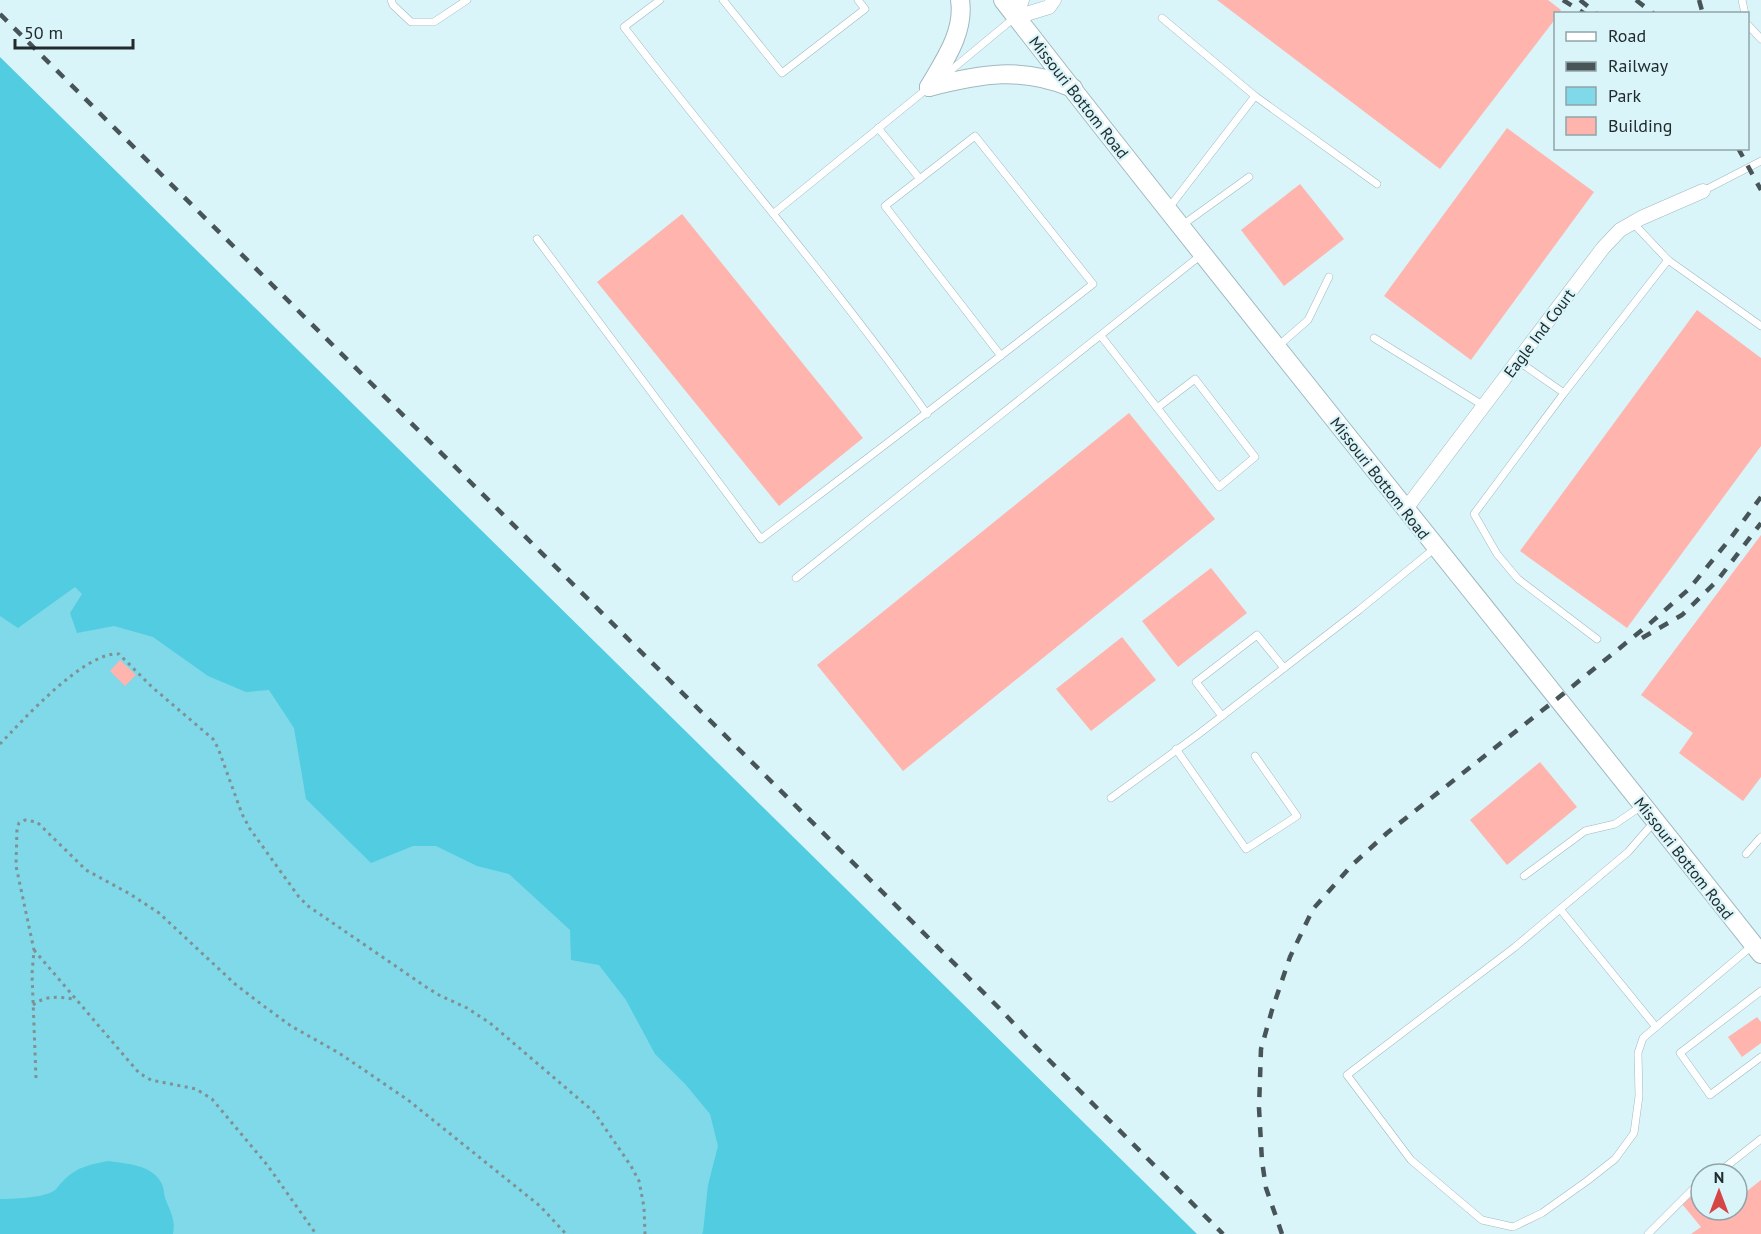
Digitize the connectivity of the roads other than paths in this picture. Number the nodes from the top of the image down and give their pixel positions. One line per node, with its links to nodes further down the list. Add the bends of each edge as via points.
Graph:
1 (391, 0): 2 (lane, via 411,22 434,22)
2 (467, 0)
3 (660, 0): 23 (lane, via 624,27)
4 (723, 0): 5 (lane, via 782,73 865,9)
5 (858, 0)
6 (960, 0): 13 (street, via 962,10 954,44)
7 (1003, 0): 9 (street, Missouri Bottom Road)
8 (1054, 0): 9 (street, via 1049,7)
9 (1019, 8): 13 (lane); 14 (street, Missouri Bottom Road)
10 (1162, 18): 15 (lane)
11 (1749, 26): 12 (lane)
12 (1761, 39)
13 (929, 87): 14 (street, via 974,76 1009,74); 16 (lane)
14 (1072, 88): 22 (street, Missouri Bottom Road)
15 (1255, 96): 20 (lane); 22 (lane)
16 (878, 128): 19 (lane); 23 (lane)
17 (1761, 161): 21 (lane)
18 (1249, 177): 25 (lane)
19 (920, 179): 34 (lane, via 885,206); 34 (lane, via 975,135 1093,284)
20 (1377, 184)
21 (1703, 191): 24 (street, Eagle Ind Court)
22 (1167, 209): 25 (street, Missouri Bottom Road)
23 (774, 213): 39 (lane)
24 (1633, 223): 28 (lane); 35 (street, Eagle Ind Court, via 1603,248)
25 (1181, 226): 27 (street, Missouri Bottom Road)
26 (537, 239): 39 (lane, via 760,539)
27 (1203, 254): 31 (lane); 33 (street, Missouri Bottom Road)
28 (1668, 260): 30 (lane); 36 (lane)
29 (1329, 277): 33 (lane, via 1308,320)
30 (1761, 326)
31 (1101, 336): 38 (lane); 42 (lane)
32 (1374, 338): 37 (lane)
33 (1277, 347): 40 (street, Missouri Bottom Road)
34 (1001, 356): 39 (lane)
35 (1518, 361): 36 (lane); 37 (street, Eagle Ind Court)
36 (1564, 393): 43 (lane, via 1474,514 1497,554 1518,579)
37 (1484, 406): 40 (street, Eagle Ind Court)
38 (1157, 408): 38 (lane, via 1219,487 1255,457 1195,379)
39 (927, 414)
40 (1405, 510): 41 (street, Missouri Bottom Road)
41 (1435, 548): 44 (lane); 49 (street, Missouri Bottom Road)
42 (796, 578)
43 (1597, 639)
44 (1284, 668): 45 (lane); 45 (lane, via 1257,634 1196,682)
45 (1222, 716): 46 (lane)
46 (1176, 750): 47 (lane, via 1246,849 1296,816); 48 (lane)
47 (1256, 756)
48 (1111, 798)
49 (1643, 805): 50 (street, Missouri Bottom Road); 53 (lane, via 1615,824 1586,831)
50 (1655, 821): 54 (lane, via 1628,852); 55 (street, Missouri Bottom Road)
51 (1761, 837): 52 (lane)
52 (1746, 854)
53 (1524, 876)
54 (1560, 909): 57 (lane); 57 (lane, via 1347,1075 1411,1160 1482,1220 1513,1227 1542,1213 1615,1159 1634,1133 1639,1096 1638,1053 1643,1038)
55 (1757, 949): 57 (lane)
56 (1761, 991): 58 (lane, via 1680,1053 1710,1095)
57 (1656, 1027)
58 (1761, 1056)
59 (1761, 1138): 60 (lane)
60 (1732, 1162)
61 (1689, 1193): 62 (lane)
62 (1648, 1234)

